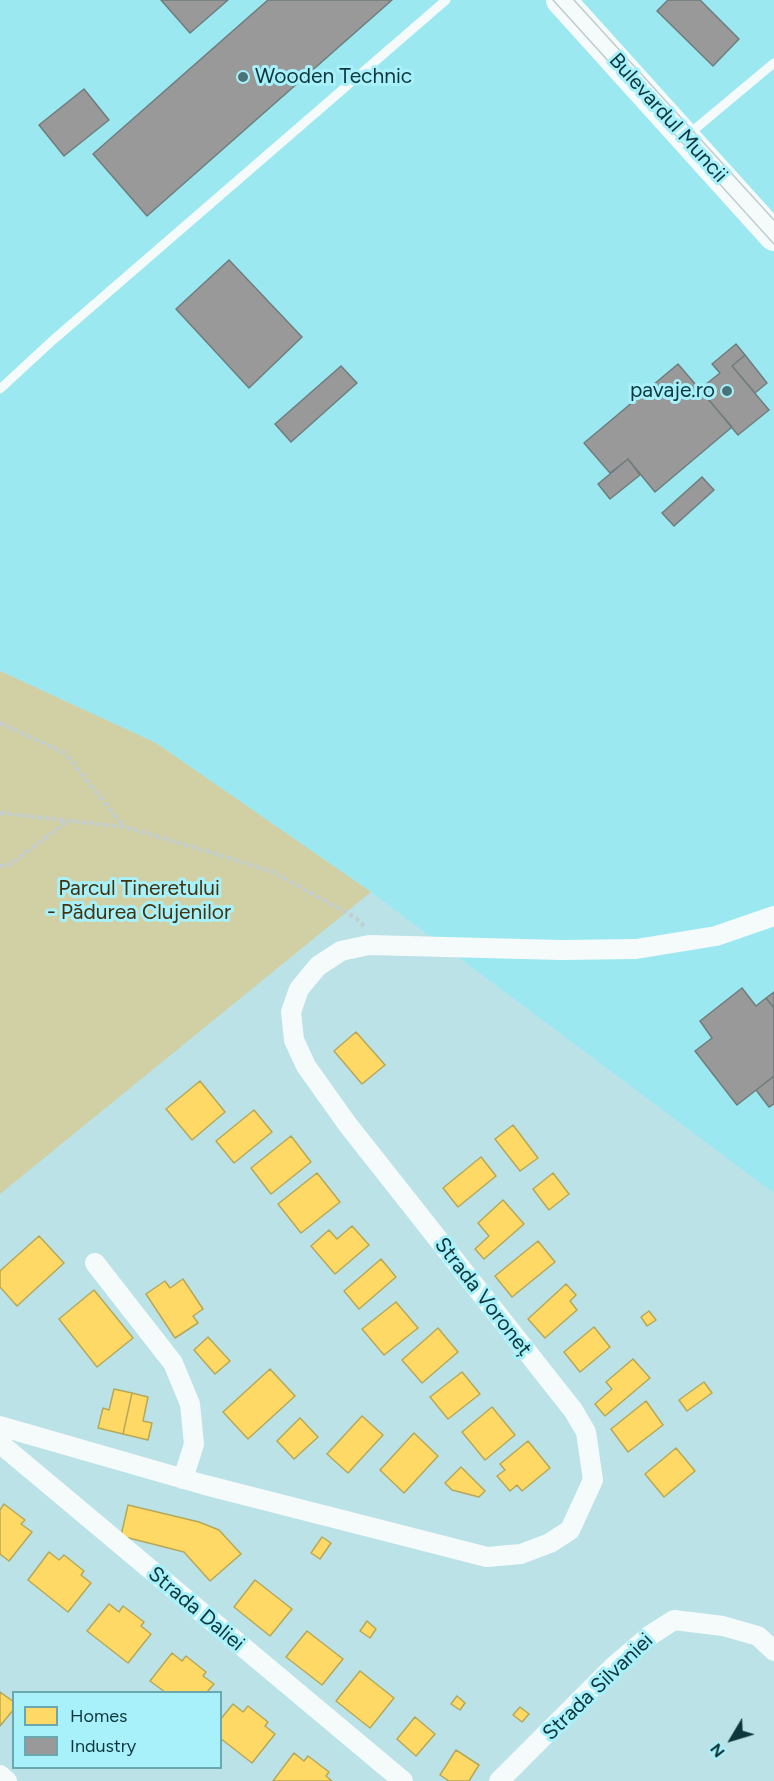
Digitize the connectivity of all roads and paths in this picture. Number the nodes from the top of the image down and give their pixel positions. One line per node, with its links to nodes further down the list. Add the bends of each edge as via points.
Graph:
1 (446, 0): 6 (lane)
2 (561, 0): 4 (main road, Bulevardul Muncii)
3 (774, 63): 4 (lane)
4 (685, 138): 5 (main road, Bulevardul Muncii)
5 (774, 236)
6 (0, 389)
7 (0, 723): 10 (path, via 65,753)
8 (0, 813): 9 (path)
9 (67, 821): 10 (path); 11 (path, via 11,864)
10 (125, 827): 13 (path, via 273,872 356,918)
11 (0, 866)
12 (774, 916): 13 (street, Strada Voroneț, via 716,936 636,949)
13 (383, 945): 16 (street, Strada Voroneț, via 341,951 318,966 299,989 291,1012 294,1040 306,1066 348,1125 573,1410 586,1432 593,1480 570,1530 521,1554 487,1557)
14 (95, 1263): 16 (street, via 173,1364 190,1404 194,1444)
15 (0, 1428): 16 (street, Strada Voroneț); 20 (street, Strada Daliei, via 3,1446)
16 (183, 1479)
17 (774, 1651): 21 (street, Strada Silvaniei, via 758,1636 723,1626 674,1620 614,1666)
18 (0, 1775): 19 (street)
19 (7, 1781)
20 (403, 1781)
21 (499, 1781)

